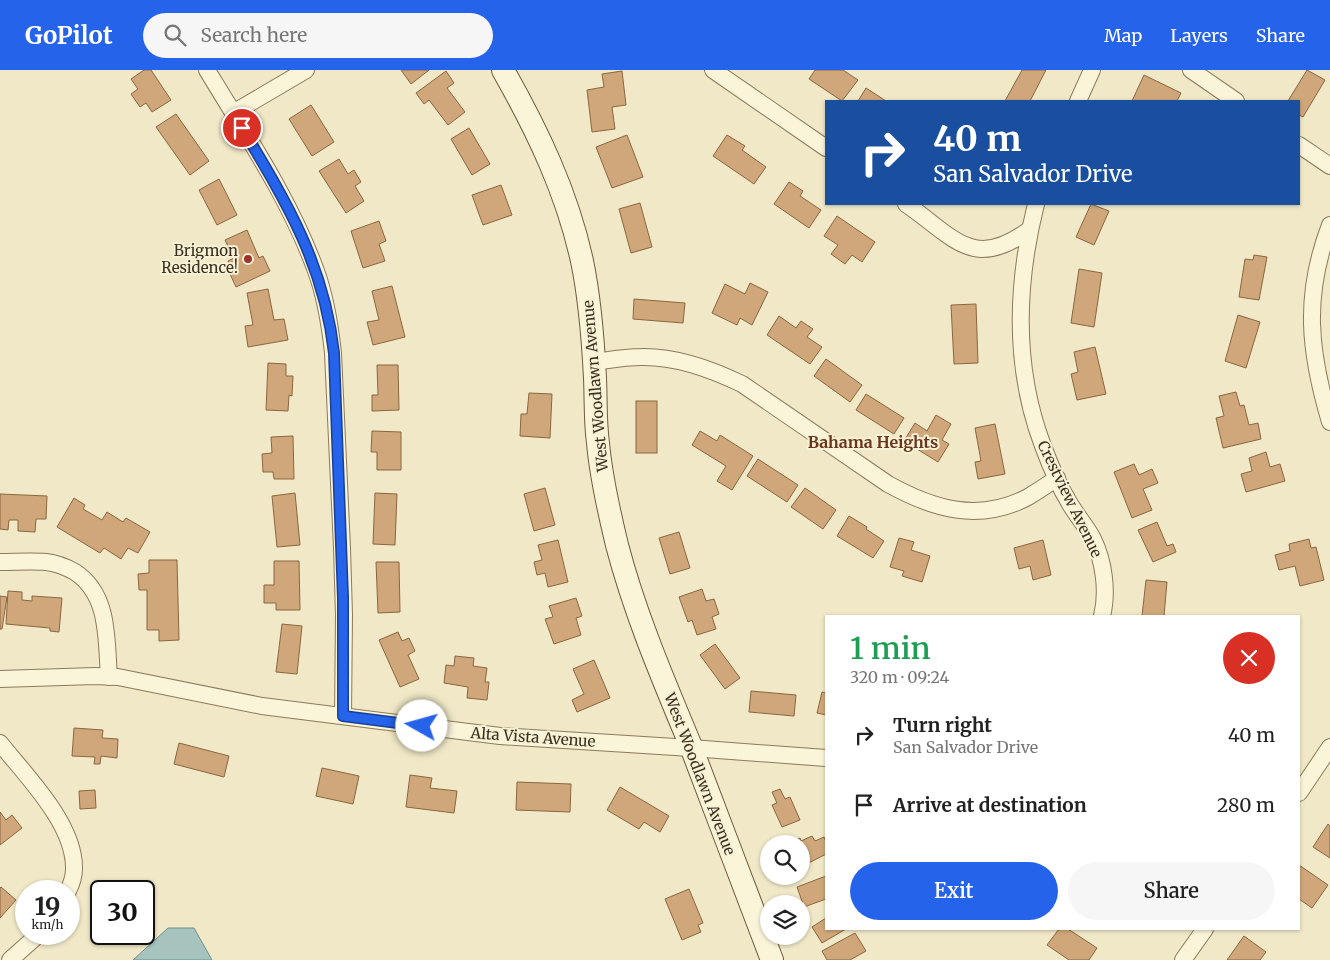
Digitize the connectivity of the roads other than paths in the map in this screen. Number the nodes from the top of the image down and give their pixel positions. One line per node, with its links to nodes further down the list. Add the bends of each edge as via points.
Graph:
1 (207, 70): 9 (street)
2 (306, 70): 9 (street)
3 (713, 70): 11 (street)
4 (1092, 70): 7 (street)
5 (1191, 70): 8 (street)
6 (506, 71): 17 (street, West Woodlawn Avenue, via 564,198 582,262)
7 (1078, 100)
8 (1235, 100)
9 (232, 113): 24 (street, via 295,221 317,272 330,324 342,548)
10 (1300, 146): 12 (street)
11 (825, 147)
12 (1330, 166)
13 (907, 205): 16 (street, via 957,242 972,248 997,246 1020,237)
14 (1036, 205): 16 (street, Crestview Avenue)
15 (1330, 225): 18 (street, via 1315,272 1311,316 1314,353)
16 (1030, 229): 19 (street, Crestview Avenue, via 1022,287 1021,354 1034,417)
17 (594, 362): 19 (street, via 660,358 722,374 742,384 888,484 947,509 996,508 1027,497); 27 (street, West Woodlawn Avenue, via 602,477 617,544 640,622)
18 (1330, 422)
19 (1057, 478): 21 (street, Crestview Avenue, via 1099,555 1105,596)
20 (0, 562): 22 (street, via 47,562 82,577 96,594 104,615)
21 (1102, 615)
22 (109, 677): 23 (street, Alta Vista Avenue); 24 (street, Alta Vista Avenue, via 140,680 262,706)
23 (0, 679)
24 (343, 716): 27 (street, Alta Vista Avenue, via 500,736)
25 (0, 743): 30 (street, via 63,827 75,871)
26 (1330, 747): 29 (street)
27 (691, 748): 28 (street); 34 (street, West Woodlawn Avenue)
28 (825, 758)
29 (1300, 792)
30 (72, 880)
31 (1204, 930): 35 (street)
32 (27, 945): 33 (street)
33 (10, 960)
34 (772, 960)
35 (1183, 960)

